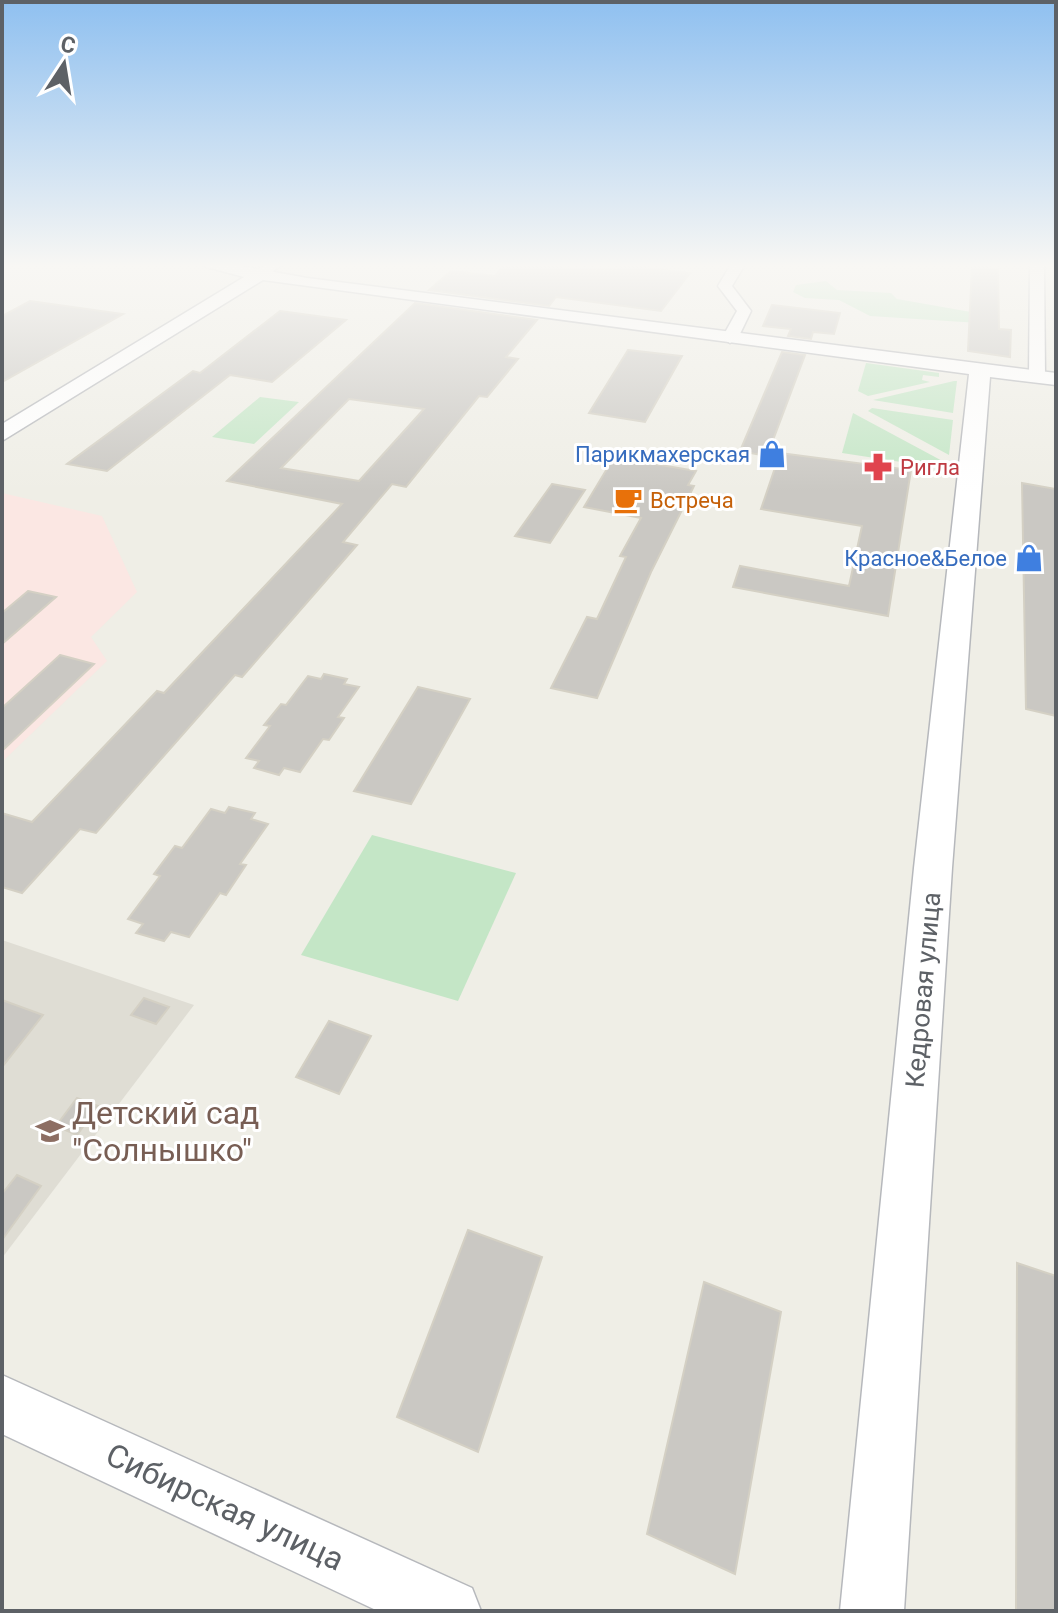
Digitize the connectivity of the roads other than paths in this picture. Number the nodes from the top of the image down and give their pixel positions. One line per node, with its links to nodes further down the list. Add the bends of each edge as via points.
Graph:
1 (151, 341): 6 (street)
2 (756, 341): 4 (street)
3 (1043, 341): 5 (street)
4 (980, 370): 5 (street); 9 (street, Кедровая улица)
5 (1046, 378)
6 (2, 434)
7 (2, 1404): 8 (street, Сибирская улица)
8 (449, 1611)
9 (872, 1611)

